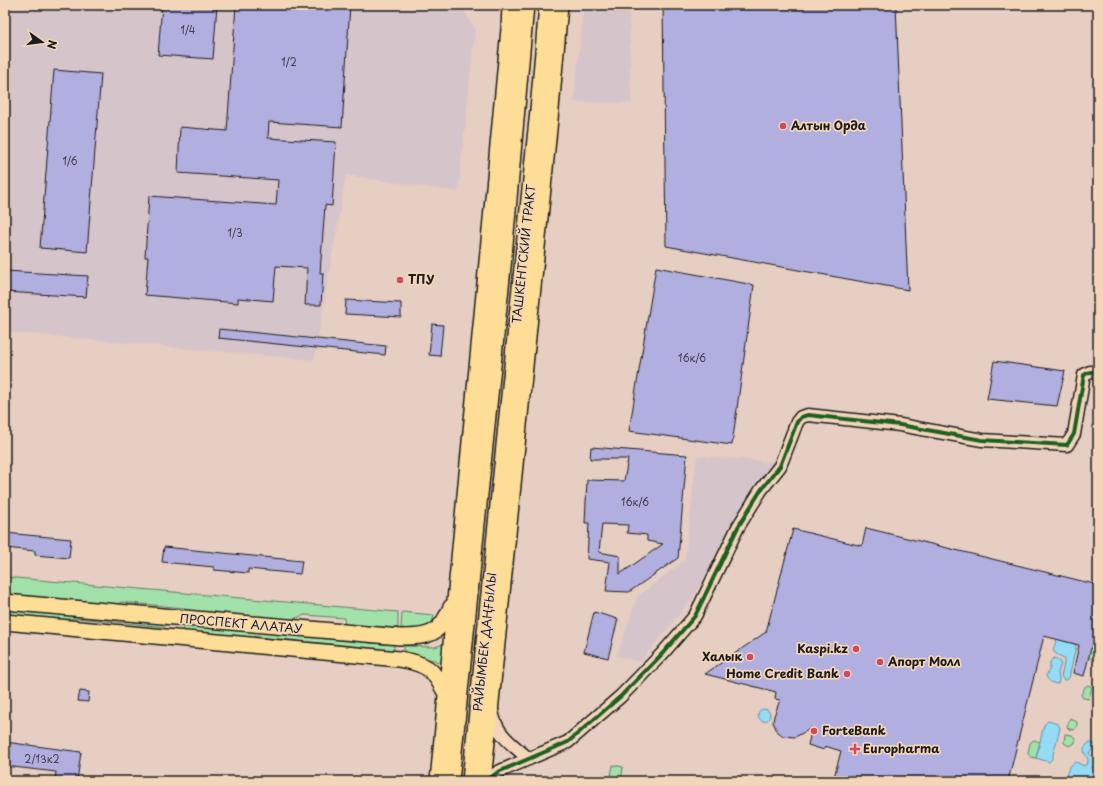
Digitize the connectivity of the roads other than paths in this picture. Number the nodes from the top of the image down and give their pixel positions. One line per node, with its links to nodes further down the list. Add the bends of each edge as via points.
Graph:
1 (510, 5): 7 (main road)
2 (525, 5): 16 (highway, РАЙЫМБЕК ДАҢҒЫЛЫ, via 502,267)
3 (548, 5): 6 (highway, ТАШКЕНТСКИЙ ТРАКТ)
4 (560, 5): 13 (main road)
5 (1098, 372): 14 (street, via 1084,375 1074,434 1067,445 982,440 900,424 808,415 801,417 780,466 760,490 738,526 695,616 621,696 568,742)
6 (499, 504): 17 (highway, РАЙЫМБЕК ДАҢҒЫЛЫ)
7 (456, 596): 9 (main road, ПРОСПЕКТ АЛАТАУ, via 439,628 417,637); 12 (main road)
8 (5, 602): 9 (main road, ПРОСПЕКТ АЛАТАУ)
9 (172, 617): 11 (main road)
10 (5, 622): 11 (main road, ПРОСПЕКТ АЛАТАУ)
11 (170, 638): 12 (main road, ПРОСПЕКТ АЛАТАУ, via 414,662 426,666 435,674)
12 (446, 694): 15 (main road)
13 (491, 698): 14 (street, via 493,719 500,734); 18 (main road)
14 (529, 759): 19 (street, via 498,772)
15 (438, 781)
16 (450, 781)
17 (471, 781)
18 (483, 781)
19 (486, 781)

